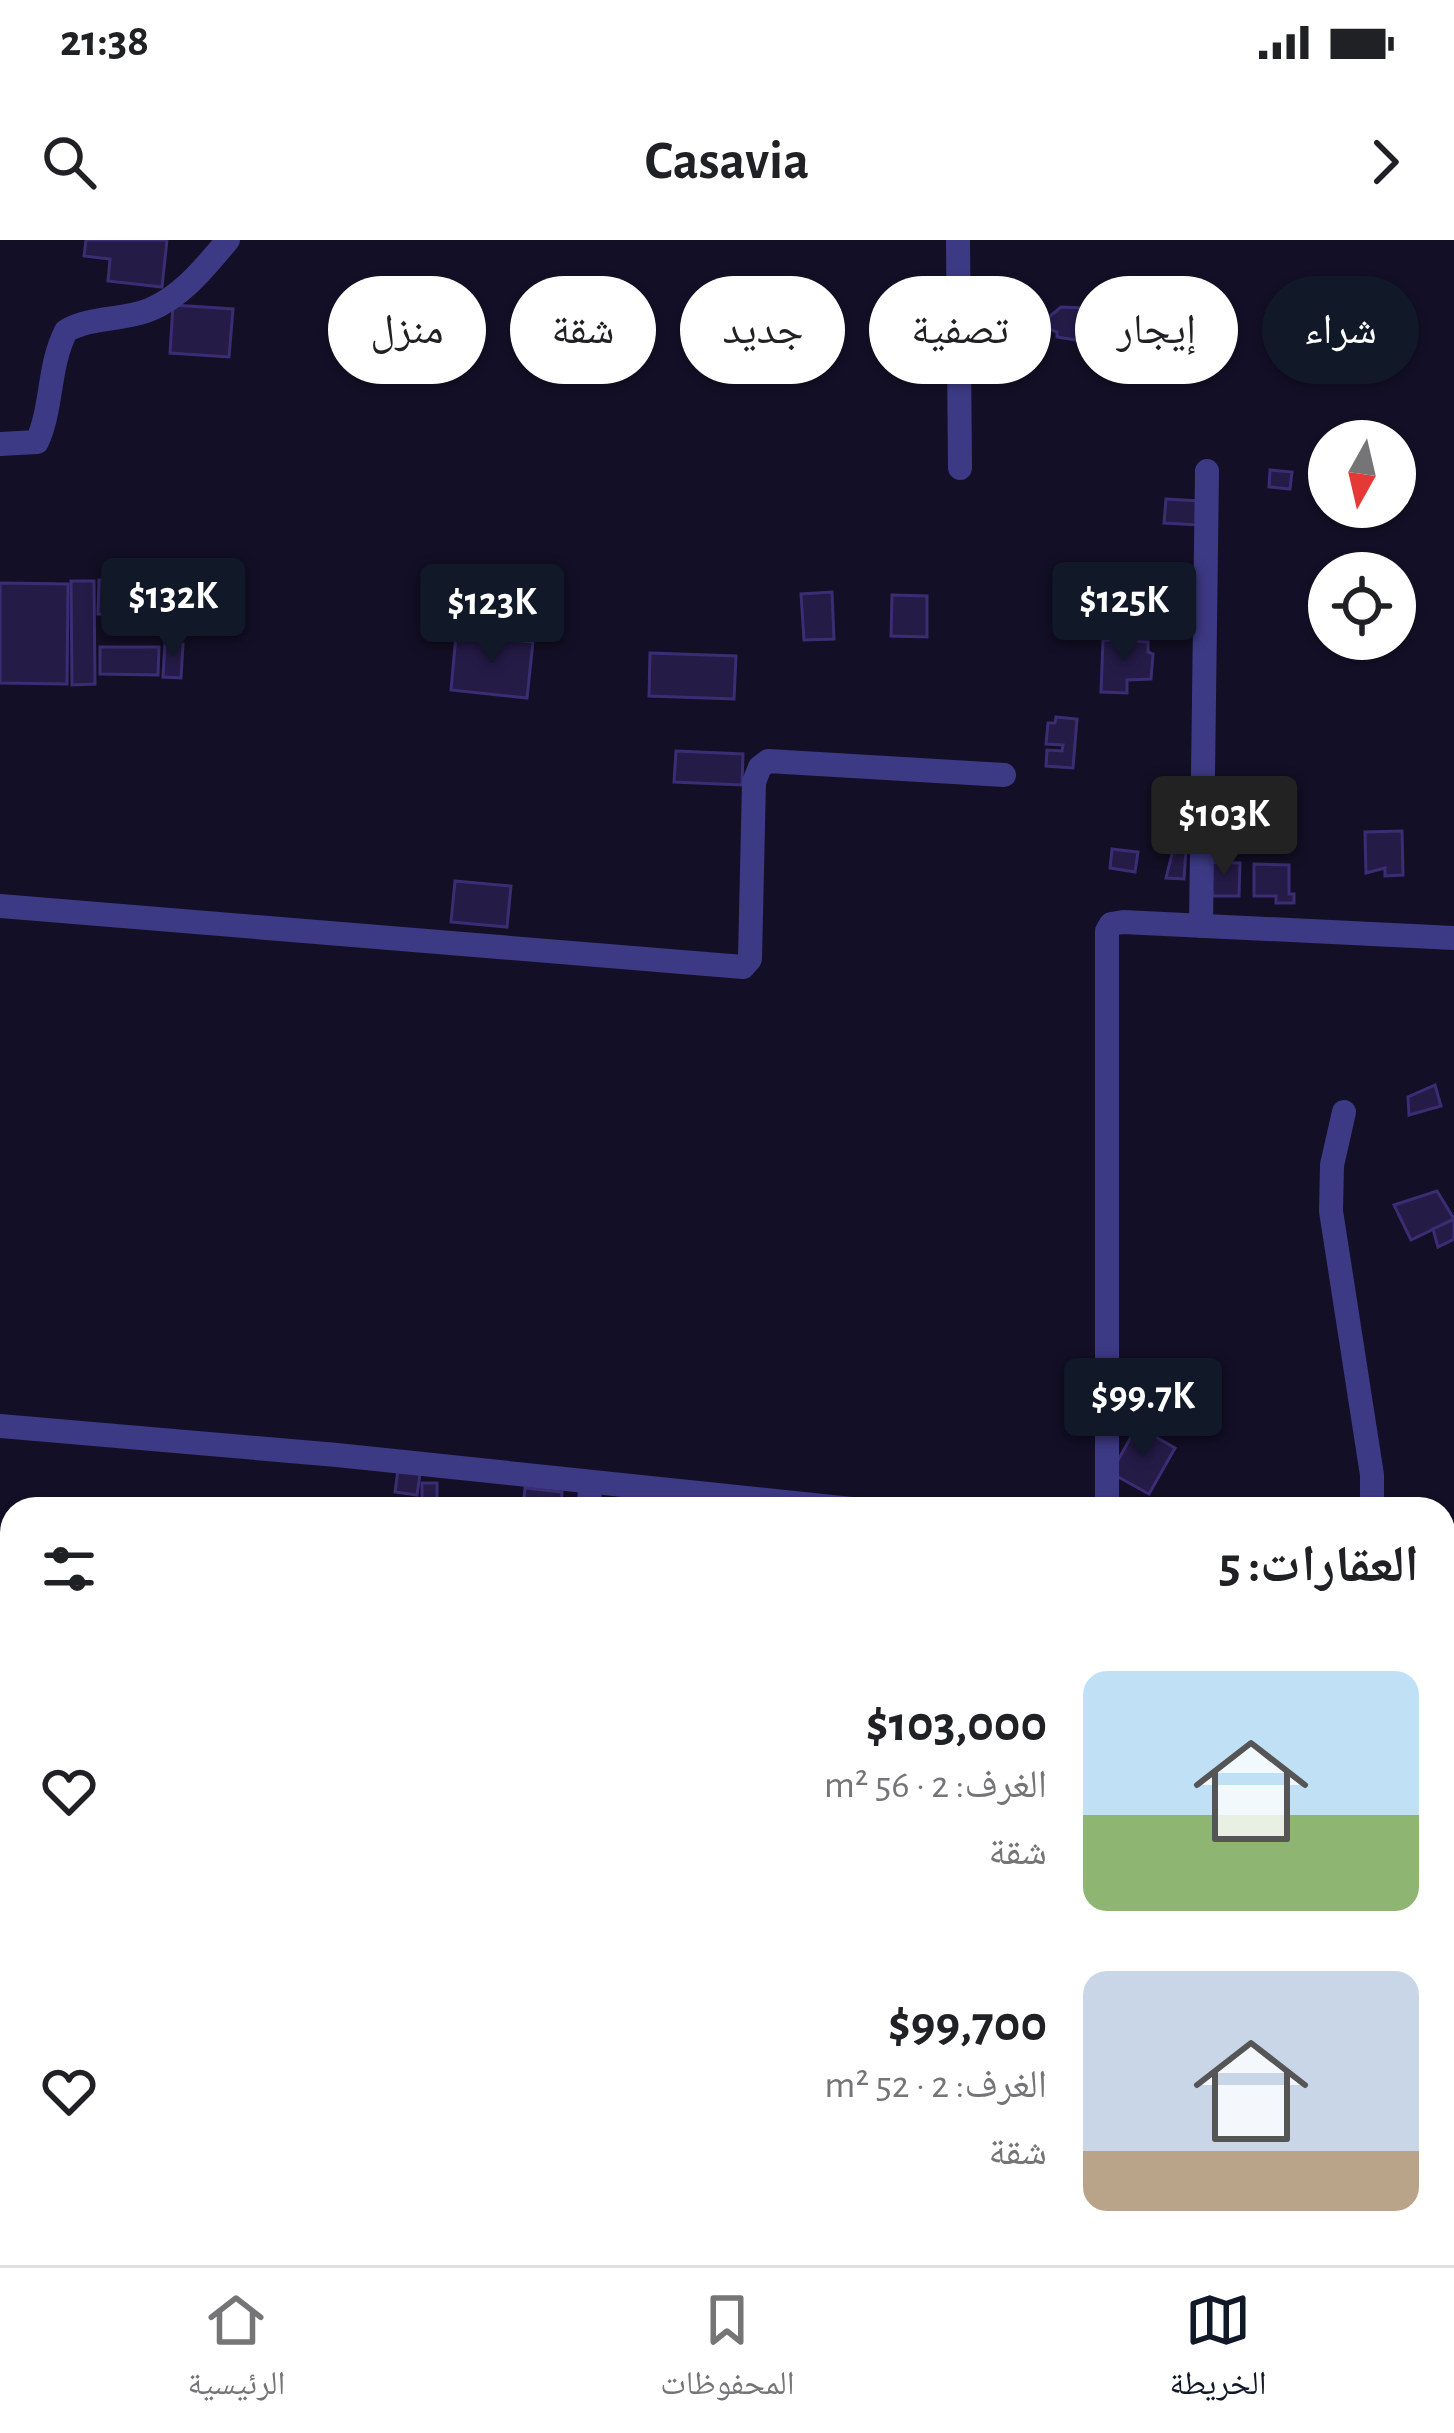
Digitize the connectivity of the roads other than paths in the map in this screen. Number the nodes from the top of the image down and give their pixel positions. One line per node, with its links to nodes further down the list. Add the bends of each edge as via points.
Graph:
1 (228, 240): 3 (street, via 181,290 150,309 66,331 38,442)
2 (958, 240): 4 (street)
3 (0, 444)
4 (960, 468)
5 (1207, 471): 8 (street)
6 (1004, 775): 7 (street, via 768,761 754,782 750,959 742,967)
7 (0, 906)
8 (1202, 926): 9 (street); 13 (street, via 1123,922 1105,938)
9 (1454, 938)
10 (1344, 1112): 14 (street, via 1331,1211)
11 (0, 1426): 12 (street, via 338,1455)
12 (589, 1496)
13 (1107, 1497)
14 (1372, 1497)

